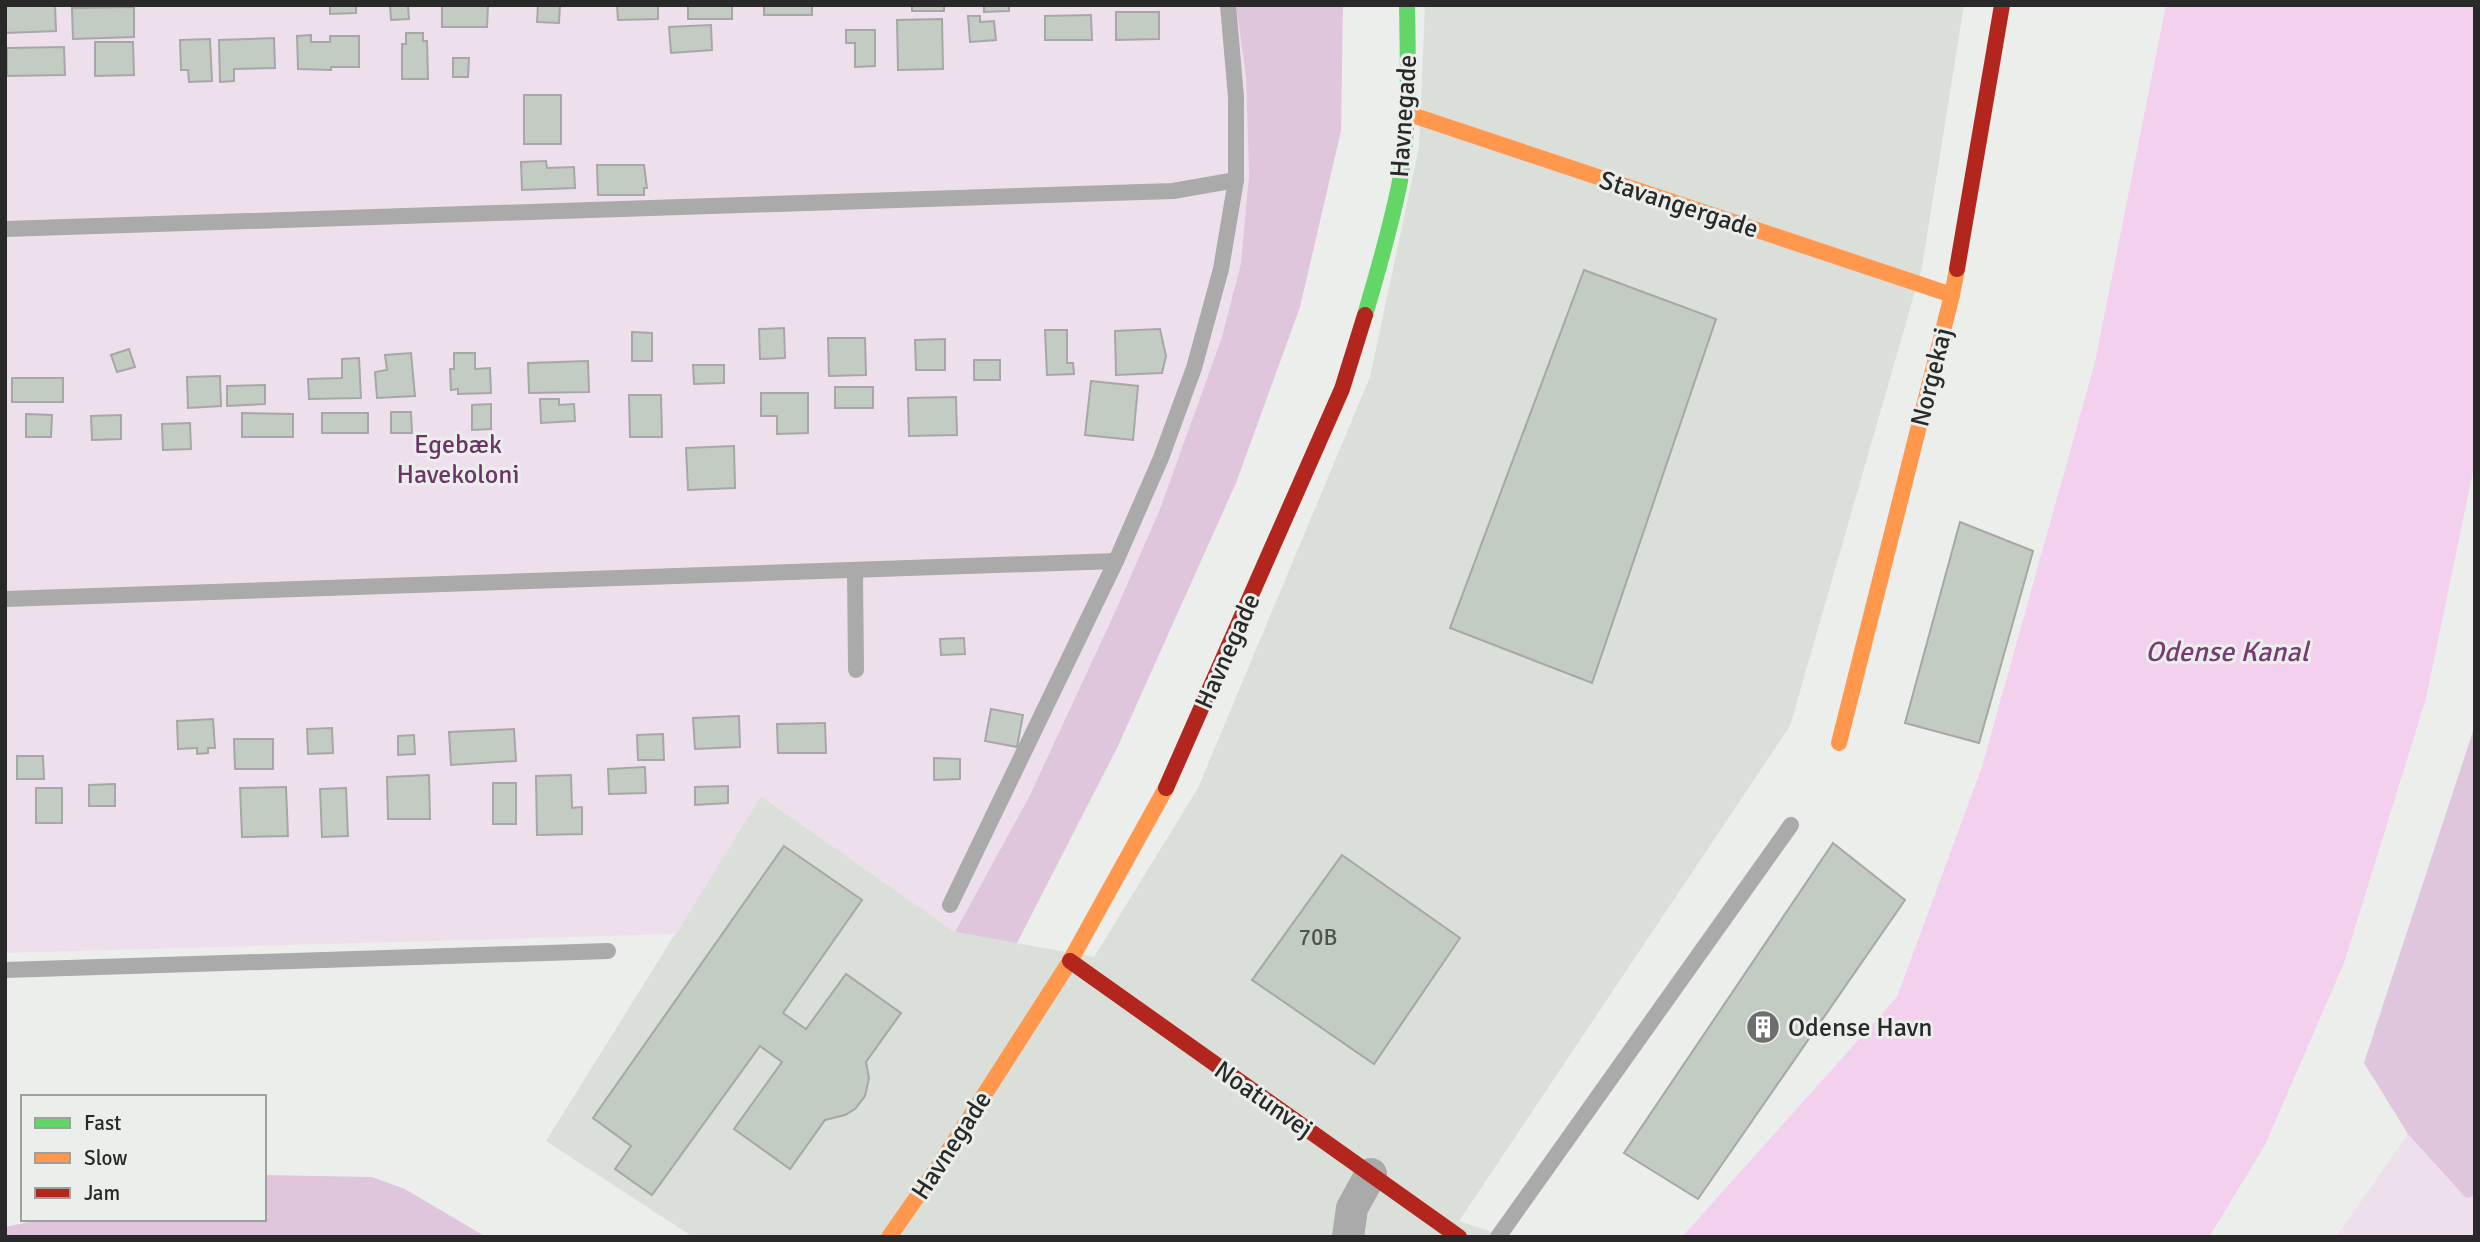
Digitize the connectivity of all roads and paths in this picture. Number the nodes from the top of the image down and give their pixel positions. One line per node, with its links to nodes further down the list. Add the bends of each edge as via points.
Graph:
1 (1228, 5): 5 (lane, via 1236,97)
2 (1407, 5): 4 (street, Havnegade)
3 (2002, 5): 7 (street, Norgekaj)
4 (1406, 113): 7 (street, Stavangergade); 16 (street, Havnegade, via 1400,179 1381,262 1342,389 1171,779)
5 (1236, 180): 6 (lane, via 1173,191); 8 (lane, via 1221,270 1194,368)
6 (5, 229)
7 (1952, 295): 12 (street, Norgekaj)
8 (1116, 561): 9 (lane); 14 (lane)
9 (855, 570): 10 (lane); 11 (lane)
10 (5, 598)
11 (856, 670)
12 (1839, 743)
13 (1791, 825): 22 (lane)
14 (950, 905)
15 (608, 951): 17 (lane)
16 (1070, 961): 18 (street, Noatunvej); 19 (street, Havnegade)
17 (5, 970)
18 (1371, 1174): 20 (street, via 1352,1208); 21 (street, Noatunvej)
19 (890, 1237)
20 (1348, 1237)
21 (1459, 1237)
22 (1498, 1237)

